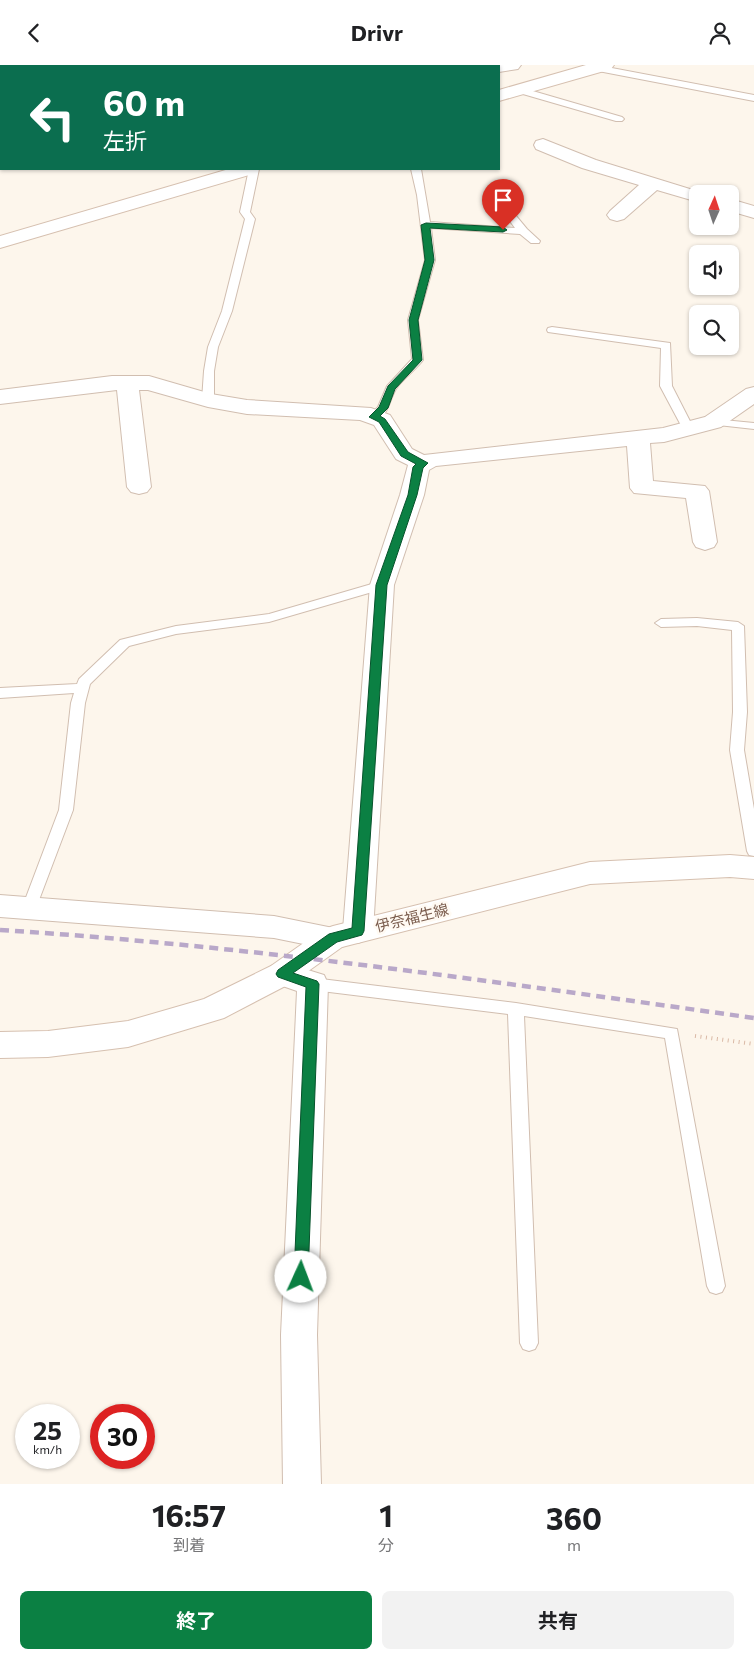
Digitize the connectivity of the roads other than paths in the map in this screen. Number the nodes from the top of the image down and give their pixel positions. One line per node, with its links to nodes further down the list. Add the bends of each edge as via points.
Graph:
1 (600, 66): 2 (street); 4 (lane)
2 (518, 90): 3 (street); 5 (lane)
3 (500, 96)
4 (754, 98)
5 (619, 119)
6 (543, 145): 10 (street, via 589,164)
7 (246, 170): 19 (street)
8 (254, 170): 24 (lane, via 245,212 250,219 247,236 228,311 213,347)
9 (416, 170): 16 (lane)
10 (653, 183): 11 (street); 15 (street)
11 (689, 193)
12 (739, 208): 13 (street)
13 (754, 212)
14 (509, 213): 17 (lane)
15 (617, 215)
16 (426, 225): 17 (lane); 25 (lane, via 430,260 413,320 418,360 391,388 383,408)
17 (522, 231): 18 (lane)
18 (534, 241)
19 (0, 242)
20 (552, 330): 28 (lane, via 666,345 666,386)
21 (127, 383): 23 (street); 24 (street, via 150,383); 31 (street)
22 (754, 394): 26 (street)
23 (0, 397)
24 (208, 400): 25 (street, via 247,407 363,413)
25 (374, 417): 30 (street, via 382,421 404,454)
26 (713, 422): 27 (lane); 28 (street)
27 (754, 426)
28 (688, 429): 29 (street)
29 (638, 439): 30 (street); 32 (street, via 642,488 697,491)
30 (423, 463): 33 (street, via 418,467)
31 (139, 487)
32 (705, 542)
33 (382, 585): 35 (lane, via 269,618 176,630 125,643 84,682); 41 (street)
34 (661, 623): 37 (lane, via 738,626 740,712 737,750)
35 (82, 688): 36 (lane); 40 (lane, via 66,810)
36 (0, 693)
37 (754, 851)
38 (754, 868): 41 (street, 伊奈福生線, via 730,866 590,873)
39 (0, 905): 40 (street)
40 (29, 908): 41 (street)
41 (345, 935): 42 (street, 伊奈福生線)
42 (282, 974): 43 (street); 45 (street, 伊奈福生線, via 213,1009 128,1034 48,1044)
43 (313, 984): 44 (lane); 48 (street, via 298,1335)
44 (516, 1009): 46 (lane, via 672,1033); 47 (lane)
45 (0, 1045)
46 (716, 1286)
47 (529, 1343)
48 (302, 1484)

